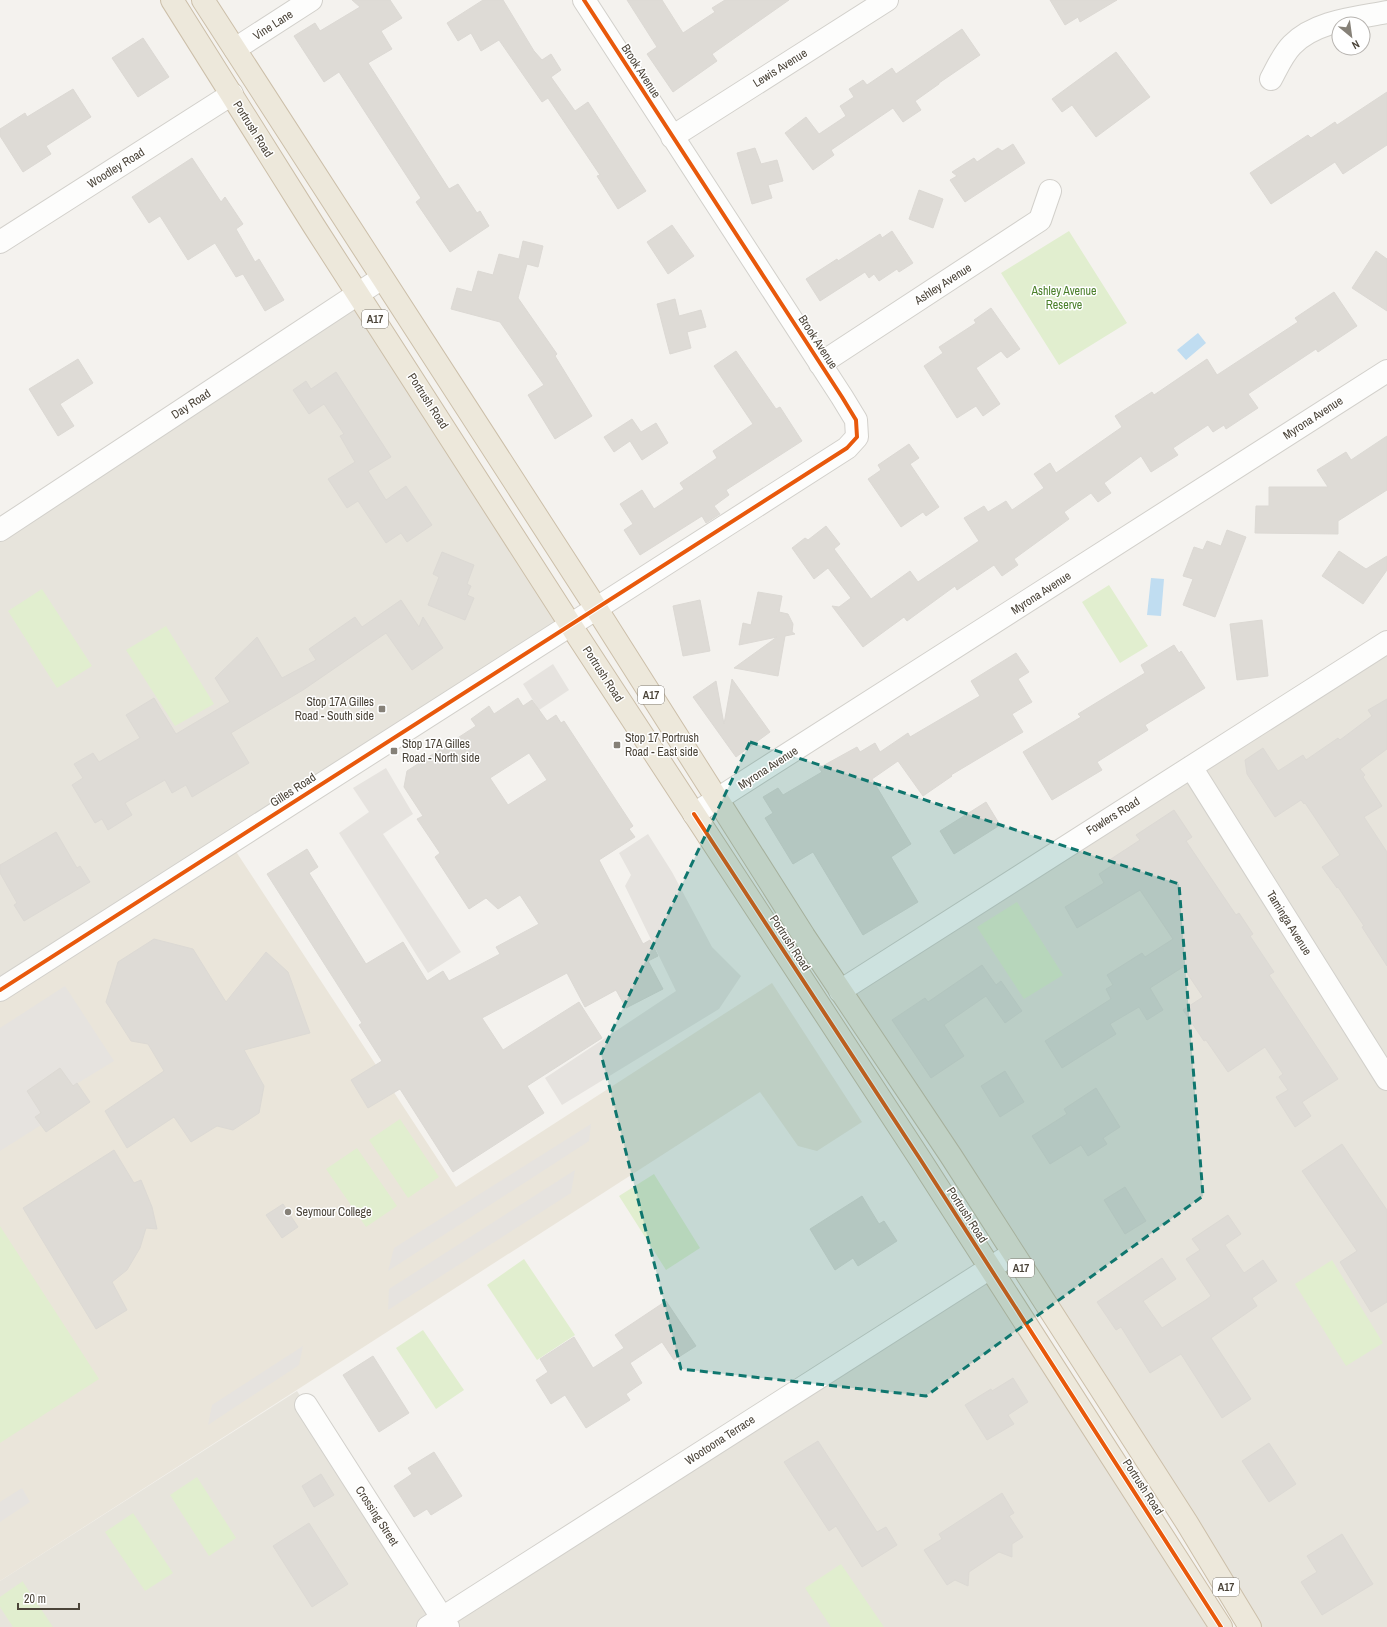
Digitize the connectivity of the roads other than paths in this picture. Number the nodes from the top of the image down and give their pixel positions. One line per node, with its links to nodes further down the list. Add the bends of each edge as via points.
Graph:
1 (172, 0): 9 (highway, Portrush Road / A17)
2 (203, 0): 7 (highway, Portrush Road / A17)
3 (311, 0): 7 (street, Vine Lane)
4 (584, 0): 10 (street, Brook Avenue)
5 (887, 0): 10 (street, Lewis Avenue)
6 (1387, 12): 8 (street, via 1330,24 1309,33 1292,45)
7 (235, 49): 13 (highway, Portrush Road / A17)
8 (1271, 79)
9 (232, 94): 12 (street, Woodley Road); 14 (highway, Portrush Road / A17)
10 (672, 137): 15 (street, Brook Avenue)
11 (1050, 191): 15 (street, Ashley Avenue, via 1040,220)
12 (0, 242)
13 (382, 278): 14 (street, Day Road); 18 (highway, Portrush Road / A17)
14 (358, 294): 17 (street, Day Road); 19 (highway, Portrush Road / A17)
15 (820, 364): 18 (street, Brook Avenue, via 856,420 857,437 847,448)
16 (1387, 371): 22 (street, Myrona Avenue)
17 (0, 530)
18 (596, 608): 19 (street, Gilles Road); 22 (highway, Portrush Road / A17)
19 (571, 624): 23 (highway, Portrush Road / A17); 24 (street, Gilles Road)
20 (1387, 642): 21 (street, Fowlers Road)
21 (1191, 767): 25 (street, Fowlers Road); 26 (street, Taminga Avenue)
22 (717, 800): 23 (street, Myrona Avenue); 25 (highway, Portrush Road / A17)
23 (694, 814): 28 (highway, Portrush Road / A17)
24 (0, 990)
25 (840, 991): 27 (highway, Portrush Road / A17)
26 (1387, 1079)
27 (1012, 1254): 28 (street, Wootoona Terrace); 32 (highway, Portrush Road / A17, via 1198,1540)
28 (990, 1269): 30 (street, Wootoona Terrace); 31 (highway, Portrush Road / A17)
29 (306, 1405): 30 (street, Crossing Street)
30 (439, 1624)
31 (1221, 1627)
32 (1250, 1627)

